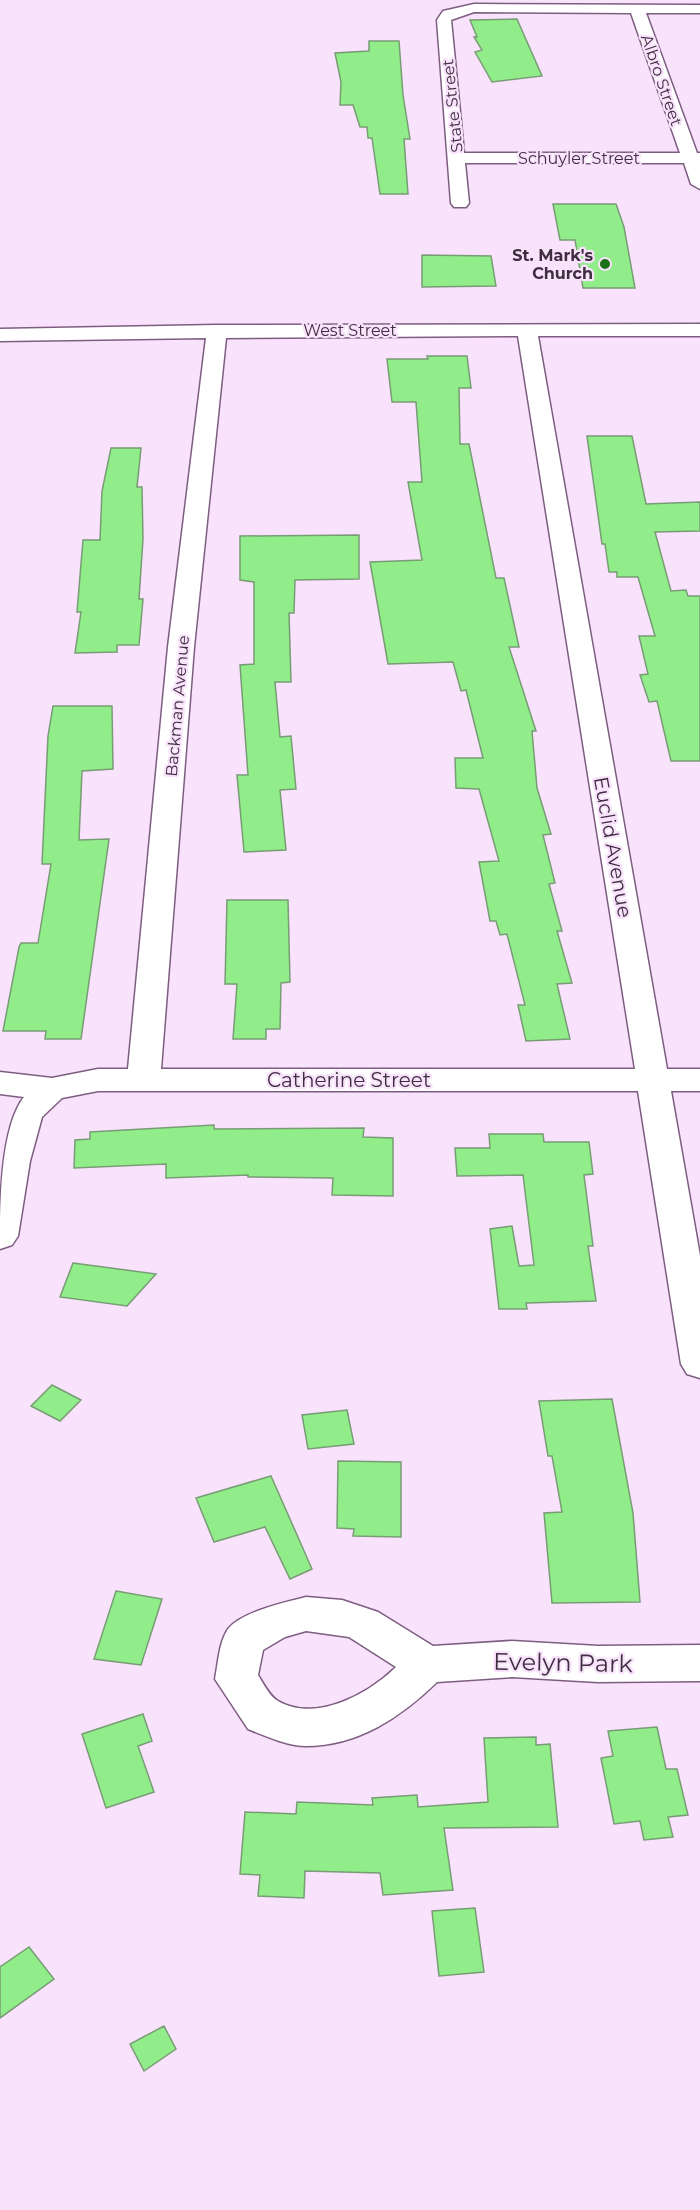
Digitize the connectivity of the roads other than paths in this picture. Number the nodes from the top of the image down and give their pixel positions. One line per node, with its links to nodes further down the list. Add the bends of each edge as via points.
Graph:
1 (637, 9): 2 (street); 3 (street, State Street, via 474,8 452,12 444,20); 4 (street, Albro Street)
2 (700, 9)
3 (458, 158): 4 (street, Schuyler Street); 6 (street, State Street)
4 (695, 158): 5 (street, Albro Street)
5 (700, 184)
6 (460, 203)
7 (527, 330): 8 (street, West Street); 9 (street, West Street); 13 (street, Euclid Avenue, via 602,794)
8 (700, 330)
9 (217, 331): 10 (street, West Street); 12 (street, Backman Avenue, via 181,647)
10 (0, 335)
11 (700, 1080): 13 (street, Catherine Street)
12 (144, 1081): 13 (street, Catherine Street); 15 (street, Catherine Street, via 98,1080)
13 (655, 1081): 17 (street, Euclid Avenue)
14 (0, 1083): 15 (street, Catherine Street)
15 (52, 1089): 16 (street, via 27,1112 13,1161)
16 (0, 1236)
17 (700, 1364)
18 (700, 1663): 19 (street, Evelyn Park, via 598,1664 512,1659)
19 (427, 1665)

